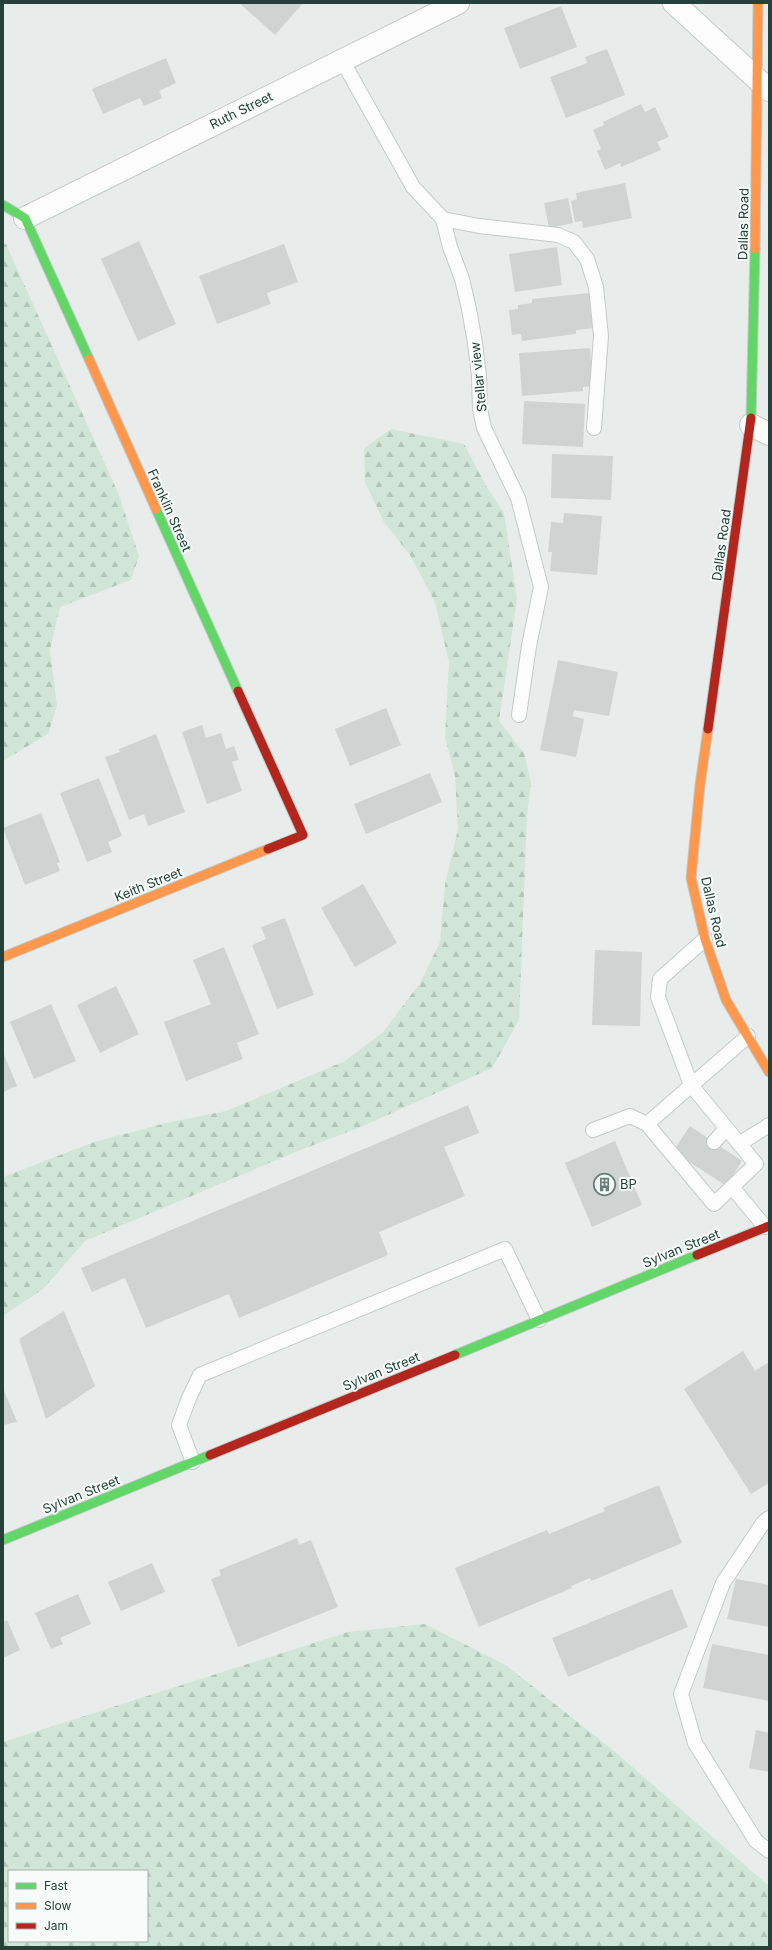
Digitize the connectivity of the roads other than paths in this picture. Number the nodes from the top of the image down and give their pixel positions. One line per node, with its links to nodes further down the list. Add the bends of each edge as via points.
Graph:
1 (458, 3): 4 (street, Ruth Street)
2 (674, 3): 5 (street)
3 (758, 3): 5 (street, Dallas Road)
4 (342, 60): 7 (street, Ruth Street); 8 (lane, Stellar view, via 413,188)
5 (765, 80): 10 (street, Dallas Road)
6 (3, 206): 7 (street)
7 (25, 218): 12 (street, Franklin Street)
8 (443, 219): 9 (lane, via 558,235 574,242 587,259 596,287 601,336); 11 (lane, Stellar view, via 469,309 484,428 518,498 541,587)
9 (594, 428)
10 (760, 429): 13 (street, Dallas Road, via 700,785 691,878)
11 (519, 715)
12 (303, 835): 14 (street, Keith Street)
13 (705, 939): 15 (street, Dallas Road, via 726,1000); 17 (lane, via 660,979 658,997)
14 (3, 957)
15 (748, 1036): 16 (street, Dallas Road); 17 (lane)
16 (769, 1072)
17 (691, 1085): 18 (lane); 20 (lane)
18 (647, 1124): 21 (lane, via 630,1116); 24 (lane, via 691,1169 714,1204)
19 (769, 1125): 23 (lane)
20 (726, 1129): 22 (lane); 23 (lane)
21 (593, 1130)
22 (714, 1142)
23 (739, 1144): 24 (lane, via 756,1164)
24 (732, 1187): 25 (lane)
25 (767, 1226): 26 (street, Sylvan Street)
26 (539, 1320): 27 (street, Sylvan Street); 27 (lane, via 505,1249 468,1264 200,1375 179,1425)
27 (193, 1462): 29 (street, Sylvan Street)
28 (769, 1518): 30 (lane, via 763,1523 723,1583 681,1694 695,1743 756,1841)
29 (3, 1540)
30 (769, 1851)

